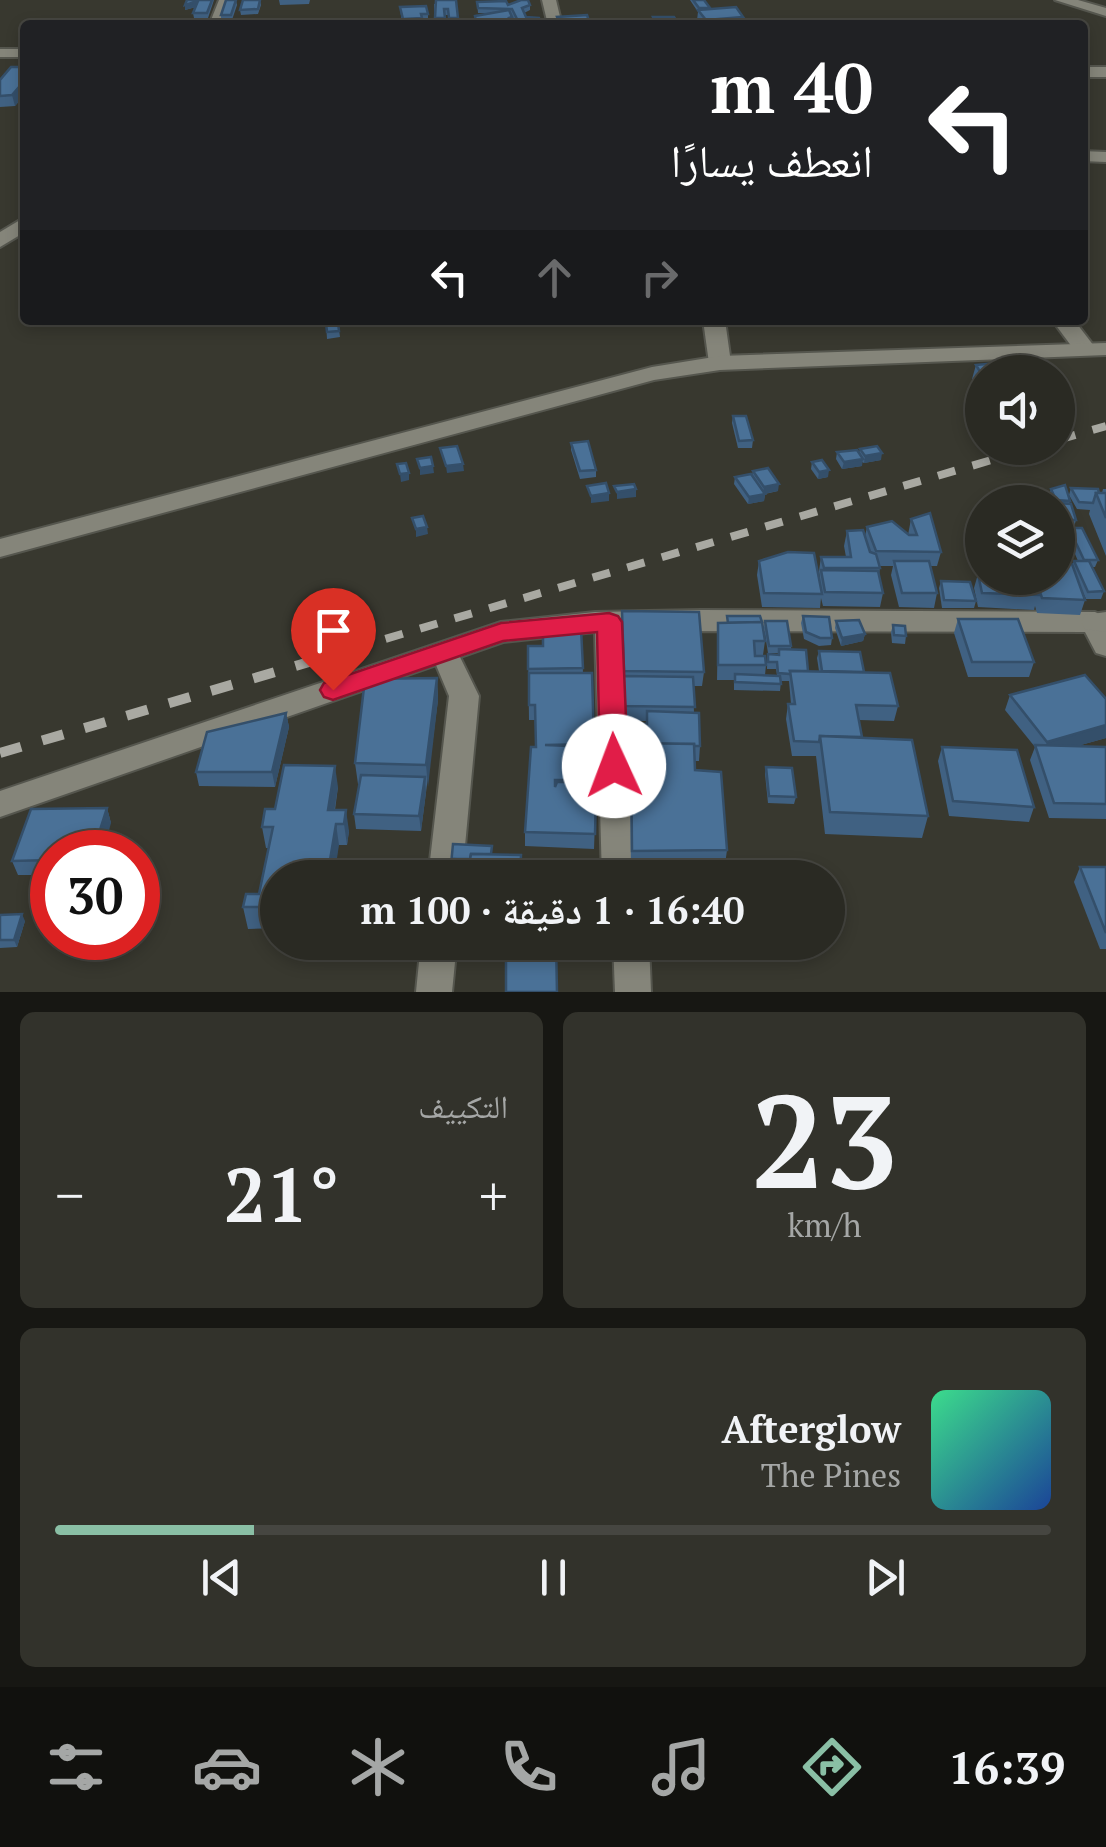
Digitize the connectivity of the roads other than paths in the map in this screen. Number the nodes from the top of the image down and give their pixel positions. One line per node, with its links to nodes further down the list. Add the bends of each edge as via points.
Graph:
1 (1062, 0): 2 (street)
2 (1106, 12)
3 (715, 325): 6 (street)
4 (1068, 325): 5 (street)
5 (1096, 350): 6 (street)
6 (720, 362): 7 (street, via 652,374)
7 (0, 548)
8 (609, 622): 9 (street); 10 (street, via 501,632); 13 (street)
9 (1102, 630)
10 (444, 652): 11 (street); 12 (street, via 464,696)
11 (0, 804)
12 (448, 860)
13 (618, 860)
14 (437, 960): 16 (street)
15 (631, 960): 17 (street)
16 (434, 992)
17 (633, 992)

